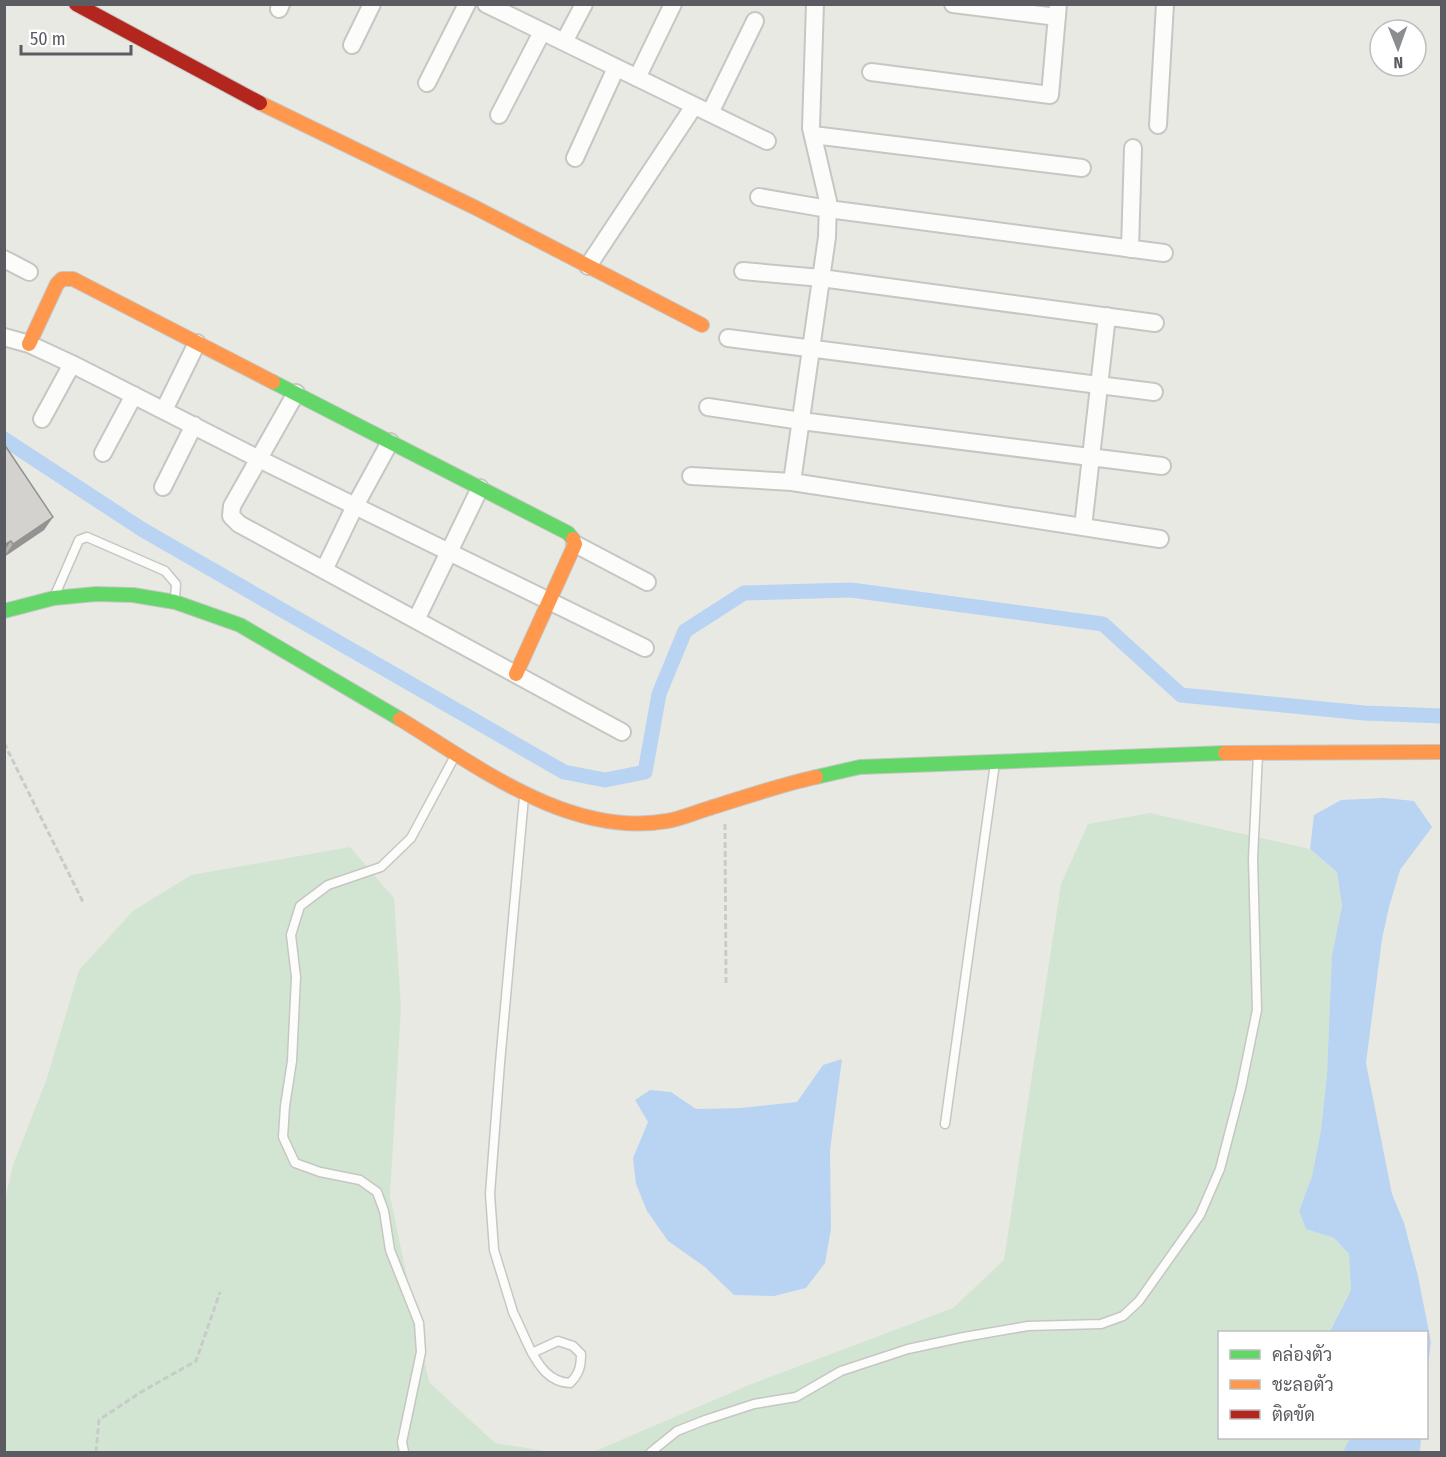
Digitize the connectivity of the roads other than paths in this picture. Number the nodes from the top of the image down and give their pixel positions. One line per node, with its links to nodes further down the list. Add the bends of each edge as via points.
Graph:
1 (76, 4): 33 (street, via 252,99)
2 (372, 4): 14 (street)
3 (466, 4): 18 (street)
4 (584, 4): 13 (street)
5 (673, 4): 17 (street)
6 (815, 4): 23 (street)
7 (953, 4): 10 (street)
8 (1165, 4): 22 (street)
9 (494, 6): 12 (street)
10 (1058, 11): 16 (street, via 1050,94)
11 (755, 21): 20 (street)
12 (542, 32): 13 (street); 21 (street)
13 (564, 42): 15 (street)
14 (352, 45)
15 (616, 68): 17 (street); 26 (street)
16 (871, 72)
17 (637, 78): 19 (street)
18 (427, 83)
19 (694, 106): 20 (street); 33 (street)
20 (710, 113): 24 (street)
21 (499, 115)
22 (1158, 125)
23 (813, 135): 27 (street); 29 (street)
24 (767, 141)
25 (1133, 148): 30 (street)
26 (575, 158)
27 (1082, 168)
28 (759, 197): 29 (street)
29 (828, 209): 30 (street); 36 (street)
30 (1130, 249): 31 (street)
31 (1164, 253)
32 (4, 259): 35 (street)
33 (588, 266): 39 (street)
34 (743, 271): 36 (street)
35 (30, 272)
36 (821, 278): 37 (street); 44 (street)
37 (1107, 316): 38 (street); 46 (street)
38 (1155, 323)
39 (702, 325)
40 (4, 337): 43 (street)
41 (728, 338): 44 (street)
42 (197, 343): 43 (street, via 73,279 62,279); 48 (street); 51 (street)
43 (29, 344): 45 (street)
44 (811, 349): 46 (street); 53 (street)
45 (72, 364): 49 (street); 52 (street)
46 (1099, 385): 47 (street); 57 (street)
47 (1154, 392)
48 (296, 393): 55 (street); 58 (street)
49 (134, 395): 51 (street); 56 (street)
50 (708, 407): 53 (street)
51 (164, 410): 54 (street)
52 (42, 419)
53 (801, 421): 57 (street); 61 (street)
54 (194, 425): 58 (street); 62 (street)
55 (390, 441): 63 (street); 64 (street)
56 (103, 453)
57 (1089, 457): 59 (street); 65 (street)
58 (259, 459): 64 (street); 69 (street, via 232,506 231,516 238,524)
59 (1162, 466)
60 (691, 476): 61 (street)
61 (792, 482): 65 (street)
62 (162, 487)
63 (480, 488): 67 (street, via 568,532); 68 (street)
64 (355, 506): 68 (street); 69 (street)
65 (1083, 527): 66 (street)
66 (1160, 539)
67 (575, 544): 70 (street); 72 (street)
68 (450, 552): 72 (street); 75 (street)
69 (324, 570): 75 (street)
70 (647, 582)
71 (54, 598): 73 (street, via 133,595); 73 (lane, via 79,540 87,537 165,571 176,584); 74 (street)
72 (550, 601): 76 (street); 77 (street)
73 (175, 602): 81 (street, via 240,625)
74 (5, 610)
75 (417, 620): 77 (street)
76 (645, 648)
77 (516, 674): 78 (street)
78 (622, 732)
79 (1442, 752): 80 (street)
80 (1258, 753): 82 (street); 87 (lane, via 1253,859 1257,1010 1241,1088 1220,1169 1200,1215 1139,1301 1123,1316 1101,1323 1028,1326 908,1349 841,1371 796,1397 754,1404 677,1431)
81 (456, 754): 83 (street); 86 (lane, via 411,838 381,867 328,885 300,906 291,935 296,977 283,1137 295,1163 360,1180 377,1192 390,1250 419,1323 421,1352 402,1442)
82 (996, 760): 83 (street, via 860,767 790,783 668,821 641,825 568,811); 84 (lane)
83 (525, 794): 85 (lane, via 490,1194 495,1250 513,1312)
84 (945, 1124)
85 (532, 1353): 85 (lane, via 553,1379 570,1383 578,1376 581,1354 573,1346 558,1341)
86 (404, 1452)
87 (651, 1452)

